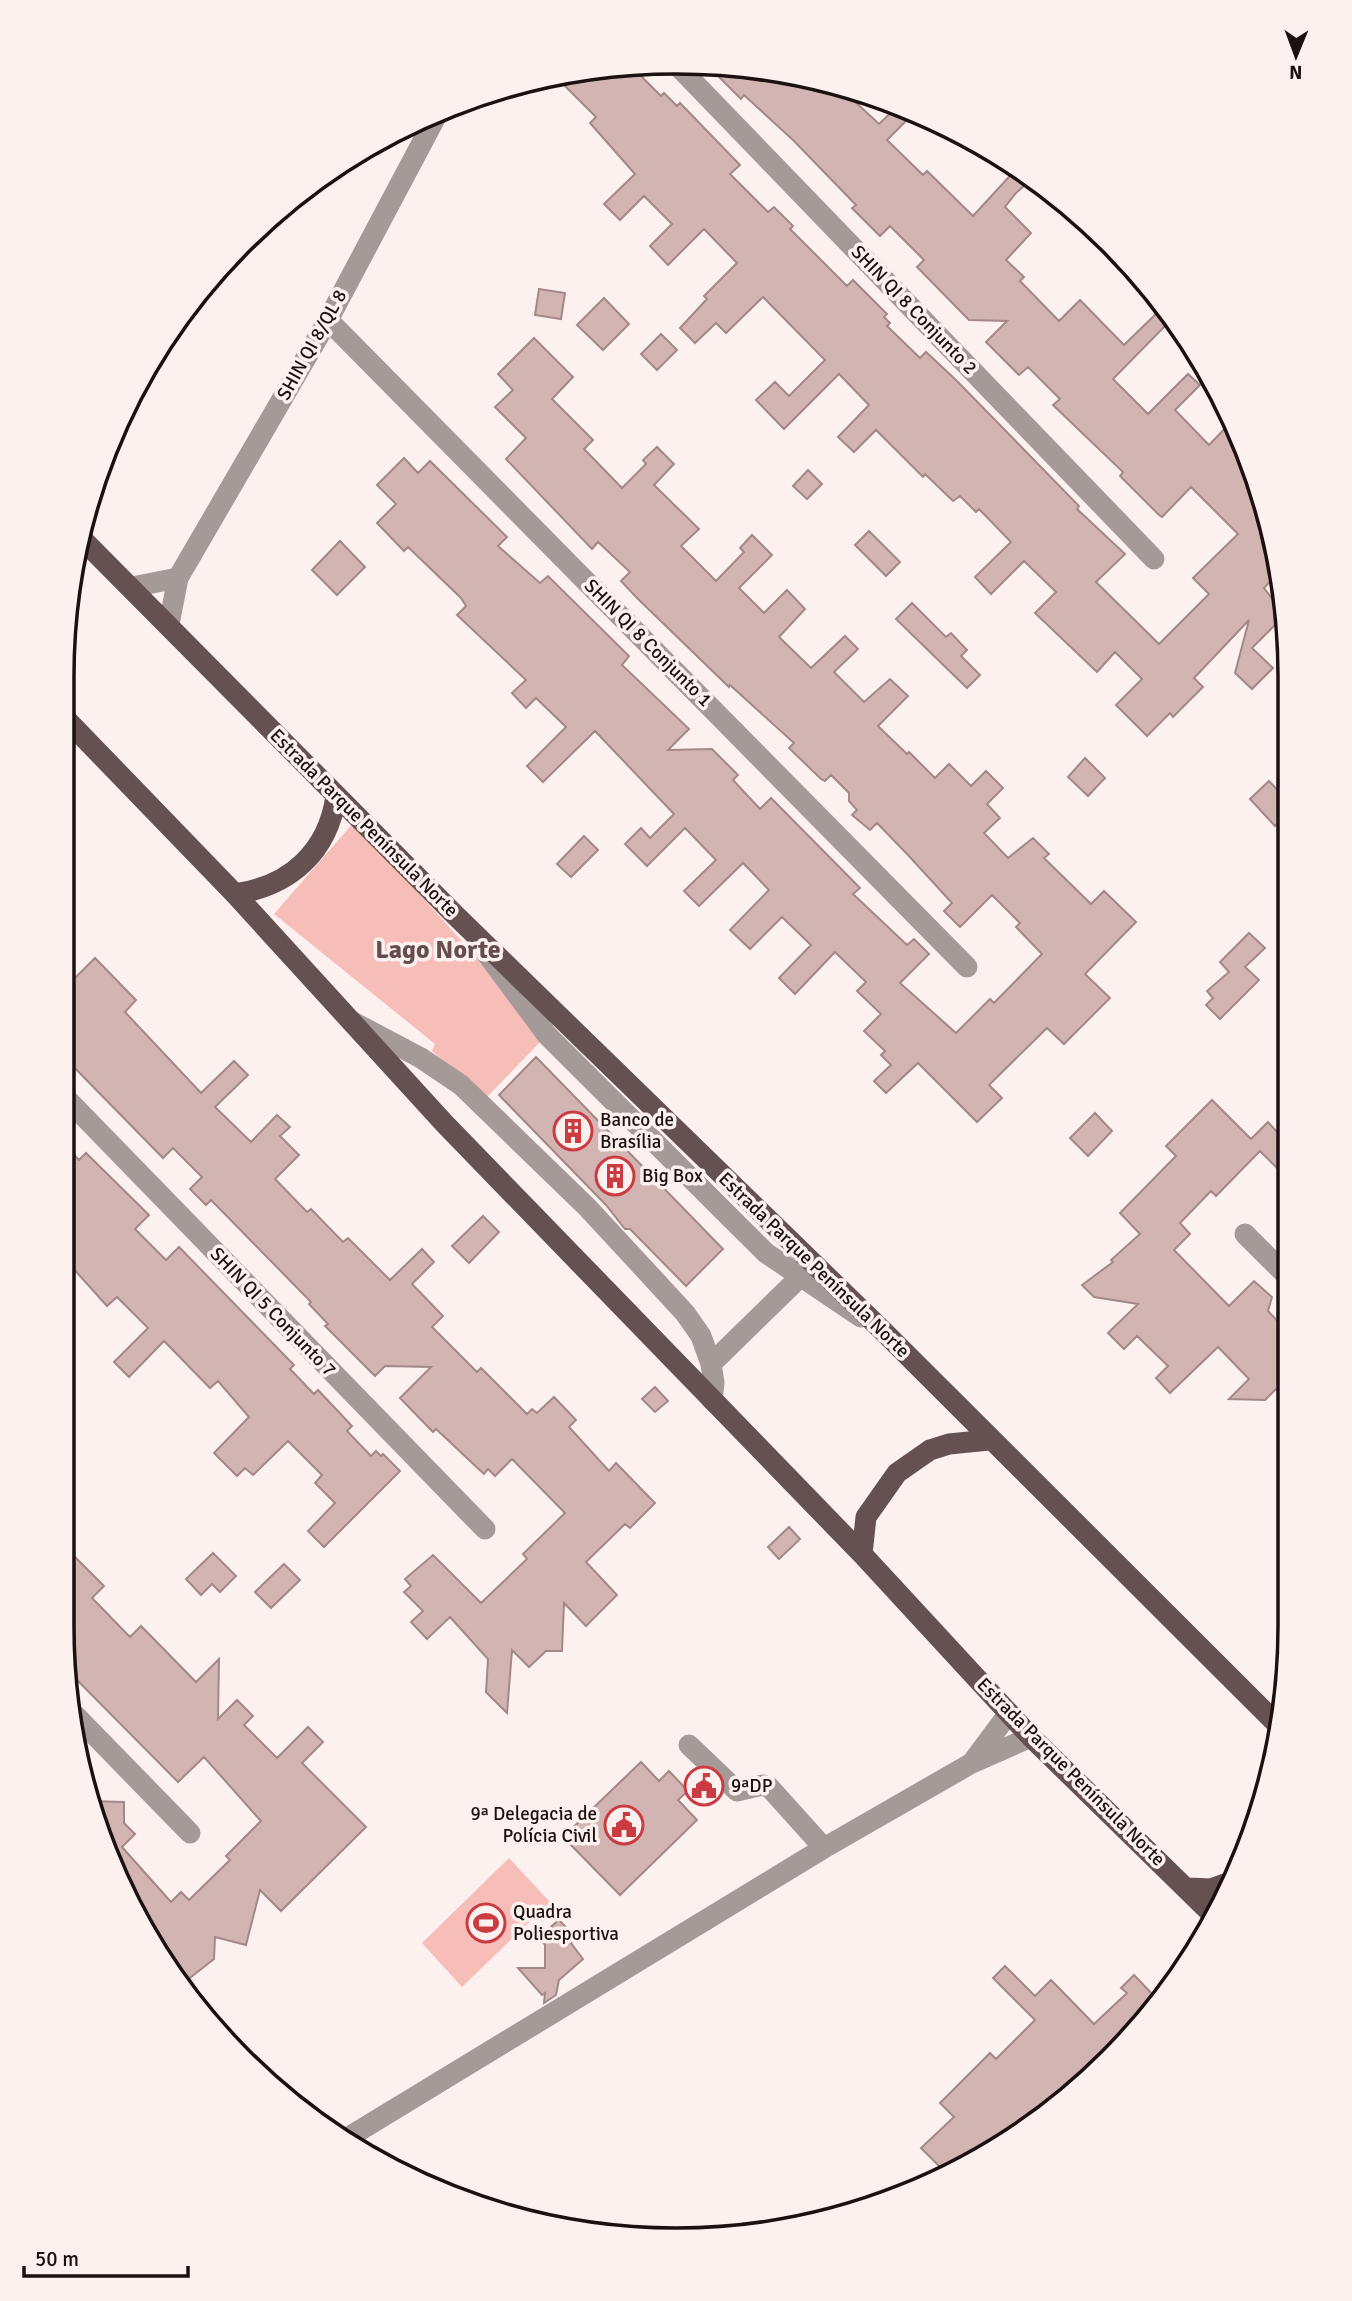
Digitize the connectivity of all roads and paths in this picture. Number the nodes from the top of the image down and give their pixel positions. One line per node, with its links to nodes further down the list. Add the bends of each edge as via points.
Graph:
1 (686, 74): 5 (street, SHIN QI 8 Conjunto 2)
2 (430, 126): 3 (street, SHIN QI 8/QL 8)
3 (328, 320): 6 (street, SHIN QI 8/QL 8); 13 (street, SHIN QI 8 Conjunto 1)
4 (88, 544): 7 (main road, Estrada Parque Península Norte)
5 (1154, 559)
6 (178, 578): 7 (street); 8 (street, SHIN QI 8/QL 8)
7 (132, 587): 8 (main road, Estrada Parque Península Norte)
8 (169, 624): 10 (main road, Estrada Parque Península Norte)
9 (74, 727): 11 (main road, Estrada Parque Península Norte)
10 (336, 796): 11 (main road, via 329,828 298,868 263,890); 12 (main road, Estrada Parque Península Norte)
11 (235, 894): 14 (main road, Estrada Parque Península Norte)
12 (454, 914): 18 (street, via 547,1035 766,1253); 19 (main road, Estrada Parque Península Norte)
13 (967, 967)
14 (349, 1020): 20 (street, via 430,1063 485,1107 588,1208 685,1313 701,1336); 21 (main road, Estrada Parque Península Norte)
15 (74, 1106): 23 (street, SHIN QI 5 Conjunto 7)
16 (1245, 1234): 17 (street)
17 (1278, 1267)
18 (800, 1277): 19 (street); 20 (street)
19 (883, 1331): 22 (main road, Estrada Parque Península Norte)
20 (711, 1364): 21 (street)
21 (712, 1400): 24 (main road, Estrada Parque Península Norte)
22 (989, 1440): 24 (main road, via 930,1450 898,1473 866,1517); 26 (main road, Estrada Parque Península Norte)
23 (485, 1529)
24 (862, 1555): 25 (main road, Estrada Parque Península Norte)
25 (1009, 1713): 28 (main road, Estrada Parque Península Norte); 30 (street)
26 (1271, 1718)
27 (82, 1722): 31 (street)
28 (1031, 1737): 30 (street); 34 (main road, Estrada Parque Península Norte)
29 (689, 1745): 32 (street, via 737,1791 763,1785 770,1788)
30 (970, 1764): 32 (street)
31 (190, 1833)
32 (824, 1848): 36 (street)
33 (1218, 1886): 34 (main road)
34 (1188, 1888): 35 (main road, Estrada Parque Península Norte)
35 (1207, 1909)
36 (354, 2134)

